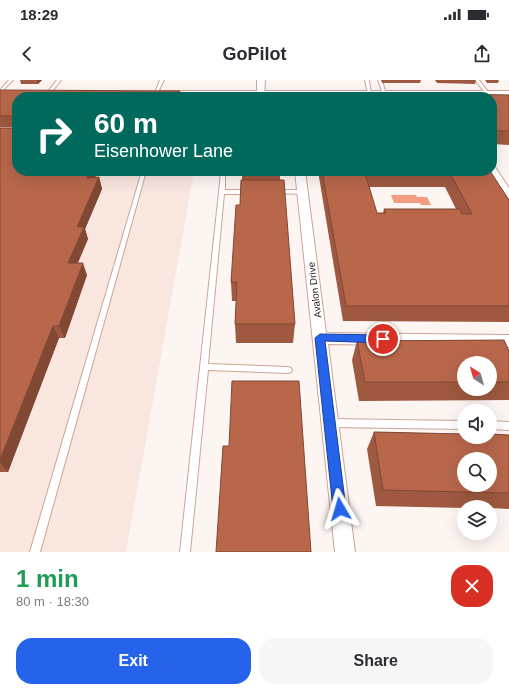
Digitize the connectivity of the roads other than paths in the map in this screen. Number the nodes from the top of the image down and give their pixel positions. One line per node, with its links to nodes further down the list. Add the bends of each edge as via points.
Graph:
1 (11, 80): 8 (lane)
2 (59, 80): 9 (lane)
3 (162, 80): 10 (lane)
4 (261, 80): 11 (street)
5 (367, 80): 12 (lane)
6 (380, 80): 13 (lane)
7 (476, 80): 14 (lane)
8 (0, 92): 15 (street)
9 (47, 92)
10 (153, 92)
11 (261, 92)
12 (370, 92)
13 (385, 92)
14 (486, 92)
15 (12, 93)
16 (497, 94): 17 (street)
17 (509, 94)
18 (143, 176): 35 (lane)
19 (223, 176): 22 (lane)
20 (301, 176): 25 (street, Avalon Drive)
21 (496, 176): 26 (street)
22 (222, 192): 23 (lane); 29 (lane)
23 (258, 192)
24 (273, 192): 25 (lane)
25 (303, 192): 27 (street, Avalon Drive)
26 (509, 196)
27 (320, 338): 28 (street); 31 (street, Avalon Drive)
28 (509, 341)
29 (204, 368): 30 (lane); 36 (lane)
30 (288, 370)
31 (330, 424): 32 (lane); 37 (street, Avalon Drive)
32 (457, 425)
33 (497, 425): 34 (lane)
34 (509, 426)
35 (35, 552)
36 (185, 552)
37 (345, 552)

